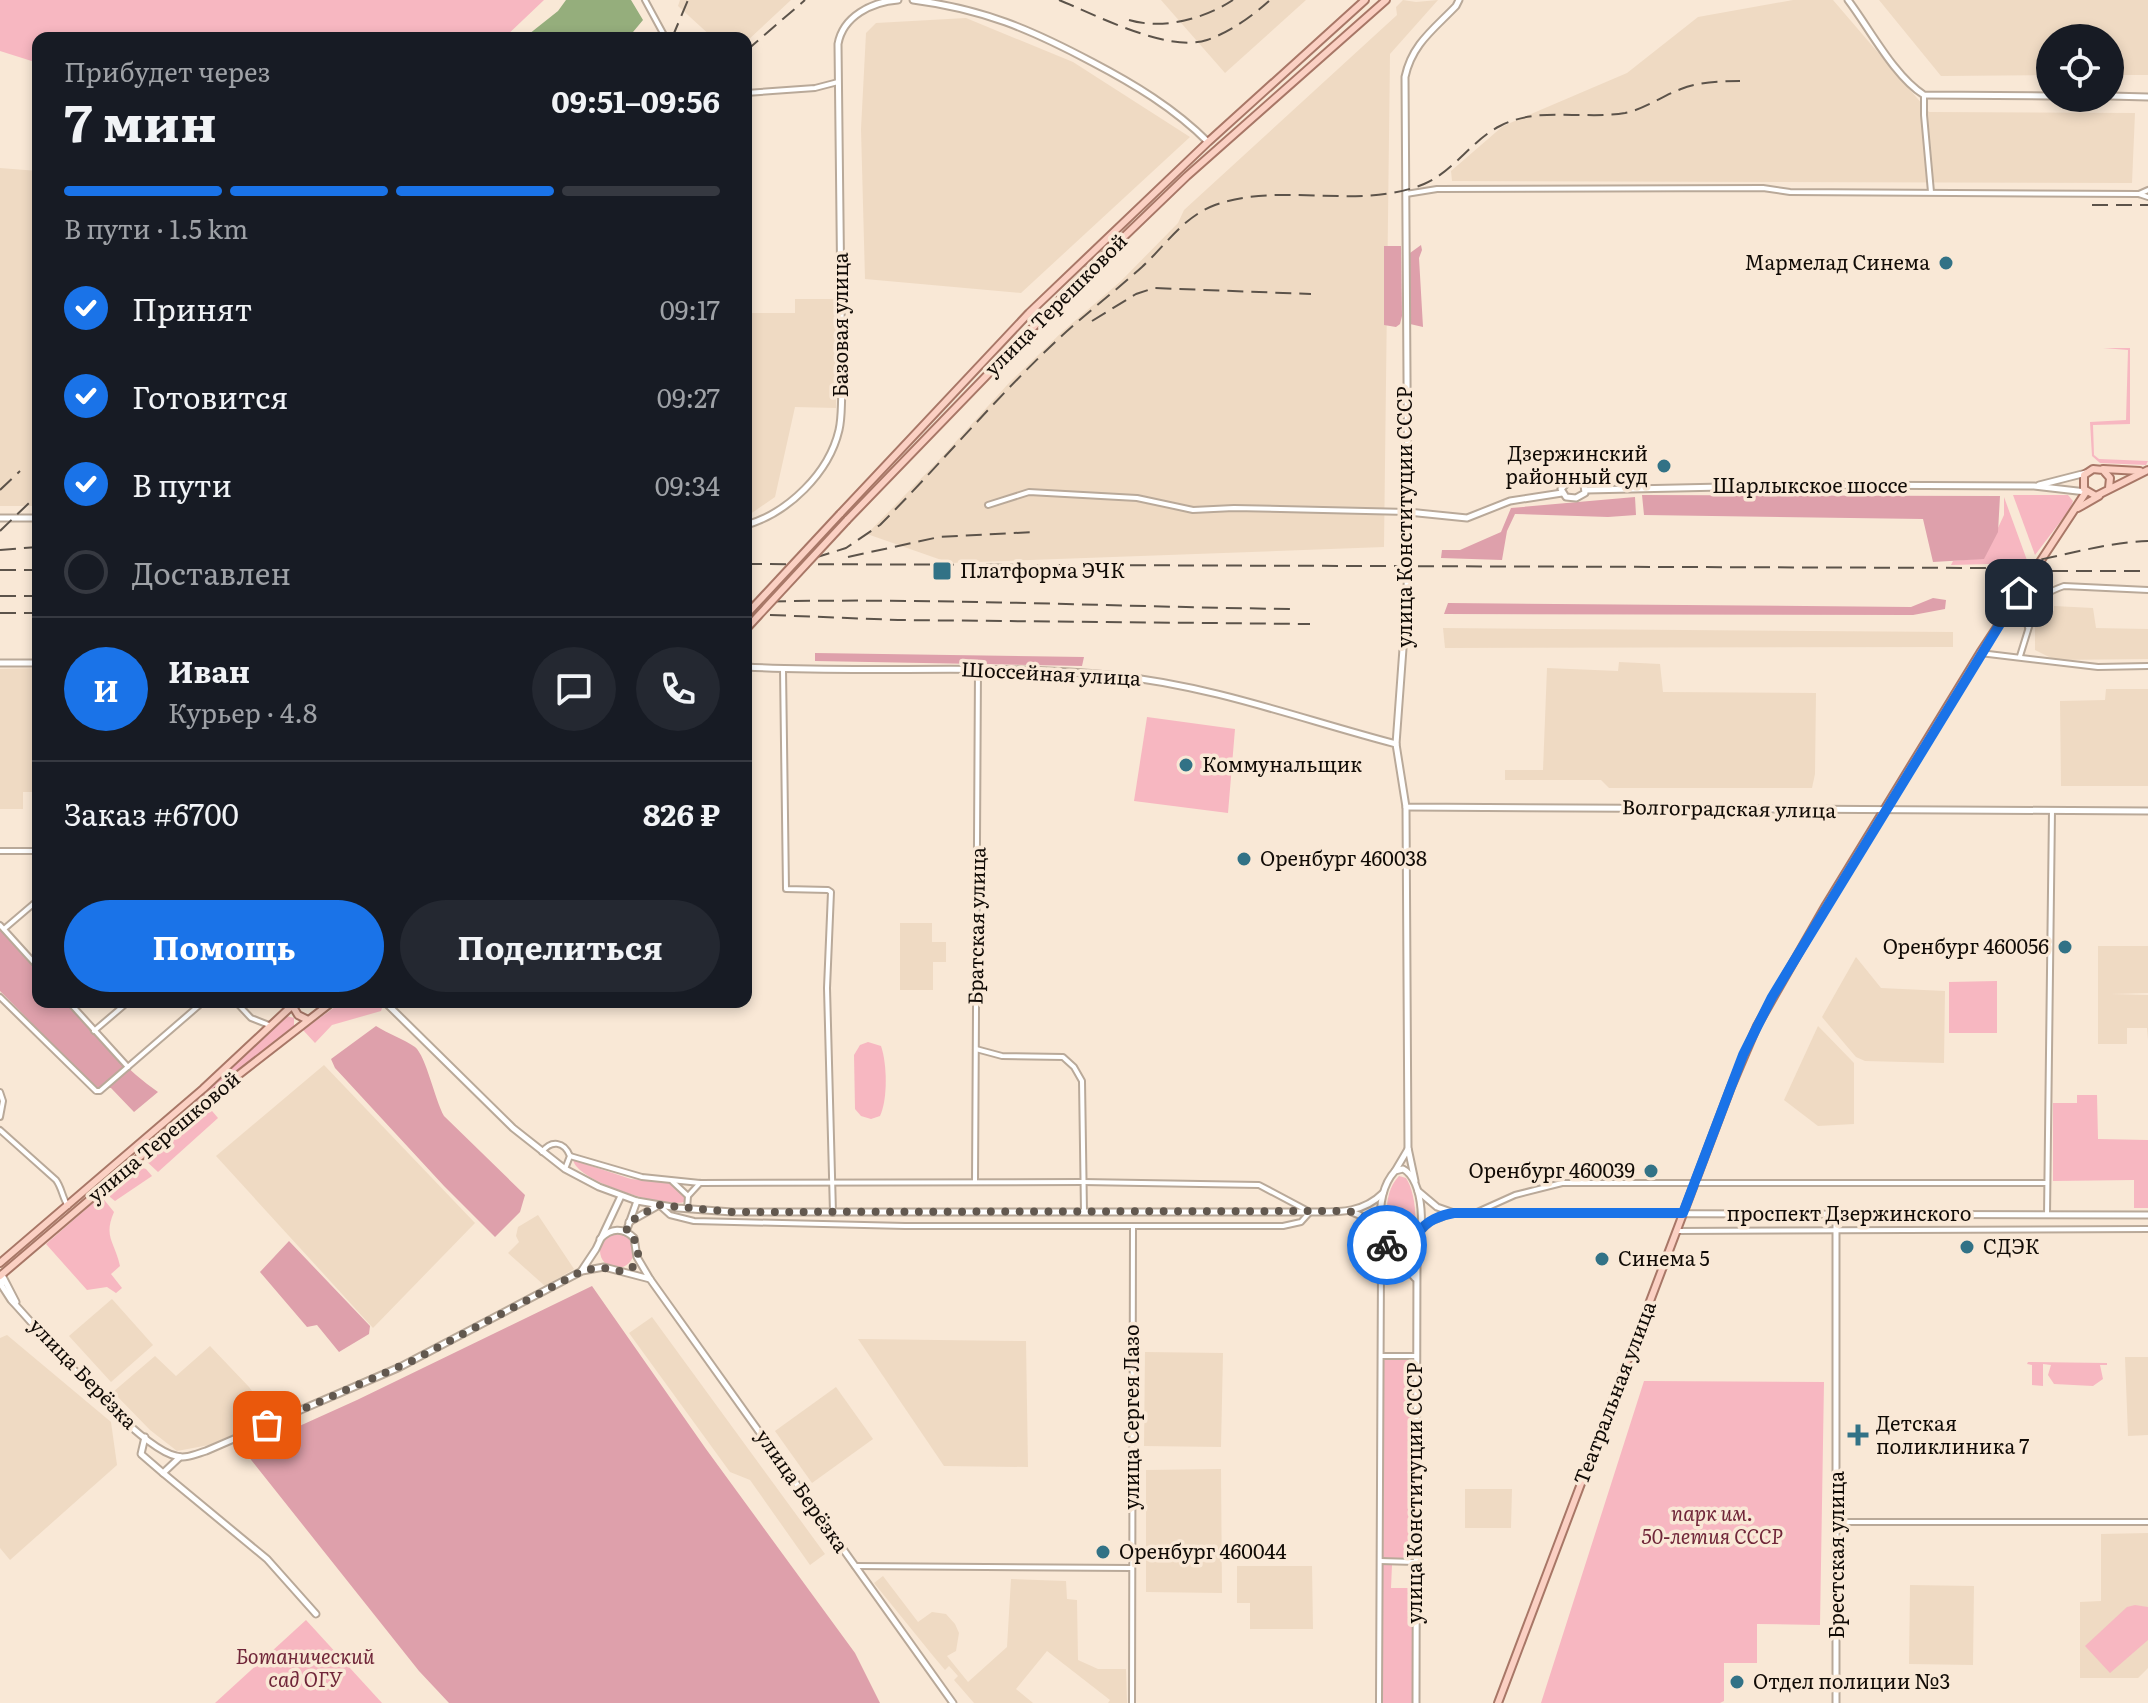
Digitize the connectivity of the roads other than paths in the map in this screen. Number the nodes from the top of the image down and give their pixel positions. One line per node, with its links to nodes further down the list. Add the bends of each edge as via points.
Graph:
1 (645, 0): 8 (street)
2 (898, 0): 9 (main road, Базовая улица, via 869,7 844,26 838,44)
3 (913, 0): 15 (main road, via 976,11 1031,30 1141,89)
4 (1365, 0): 15 (main road, улица Терешковой)
5 (1386, 0): 16 (main road, улица Терешковой)
6 (1459, 0): 19 (main road, улица Конституции СССР, via 1420,41 1408,64)
7 (1848, 0): 11 (main road, via 1894,64)
8 (662, 32)
9 (838, 82): 10 (street); 38 (main road, Базовая улица, via 839,431 807,486 780,510)
10 (752, 93)
11 (1924, 95): 12 (main road); 18 (street)
12 (2036, 96)
13 (2124, 96): 14 (main road)
14 (2148, 97)
15 (1208, 142): 16 (main road); 22 (main road, улица Терешковой)
16 (1216, 150): 23 (main road, улица Терешковой)
17 (2148, 190): 20 (street)
18 (1931, 192): 19 (street, via 1437,189); 20 (street)
19 (1406, 194): 35 (main road, улица Конституции СССР)
20 (2139, 194): 21 (street)
21 (2148, 197)
22 (1073, 272): 23 (main road); 42 (main road, улица Терешковой, bridge)
23 (1080, 279): 44 (main road, улица Терешковой, bridge)
24 (2101, 469): 25 (main road); 26 (main road); 28 (main road, via 2110,478)
25 (2146, 471): 28 (main road)
26 (2086, 473): 27 (main road, Шарлыкское шоссе); 30 (main road)
27 (2034, 486): 29 (main road, Шарлыкское шоссе); 30 (main road, Шарлыкское шоссе)
28 (2109, 488): 32 (main road)
29 (1586, 490): 31 (main road, via 1576,498); 31 (main road, via 1570,480 1562,485)
30 (2086, 492): 32 (main road); 34 (main road, Театральная улица)
31 (1562, 493): 35 (main road, via 1510,501 1467,518)
32 (2100, 496): 34 (main road, Театральная улица)
33 (988, 505): 35 (street, via 1029,492 1137,498 1193,510)
34 (2078, 508): 43 (main road, Театральная улица)
35 (1408, 512): 54 (main road, улица Конституции СССР, bridge)
36 (0, 518): 37 (main road)
37 (32, 518)
38 (752, 522)
39 (2148, 590): 40 (street, via 2064,586)
40 (2038, 599): 41 (street); 45 (street)
41 (2020, 608): 43 (street); 45 (street)
42 (752, 609)
43 (2008, 611): 46 (main road, Театральная улица)
44 (752, 623)
45 (2029, 629): 47 (street)
46 (1980, 653): 47 (street); 57 (main road, Театральная улица)
47 (2020, 656): 50 (street, via 2098,667)
48 (0, 663): 49 (main road)
49 (32, 663)
50 (2148, 666)
51 (752, 667): 52 (main road, Шоссейная улица)
52 (783, 669): 53 (main road, Шоссейная улица); 93 (street, via 786,889 831,892 827,988)
53 (978, 669): 54 (main road, Шоссейная улица, via 1104,674 1165,683); 76 (street, Братская улица)
54 (1396, 744): 55 (main road, улица Конституции СССР)
55 (1406, 807): 57 (main road, Волгоградская улица); 81 (main road, улица Конституции СССР)
56 (2052, 810): 57 (main road, Волгоградская улица); 58 (main road, Волгоградская улица); 92 (street)
57 (1884, 811): 91 (main road, Театральная улица, via 1757,1026)
58 (2148, 811)
59 (0, 851): 60 (street)
60 (32, 851)
61 (32, 904): 62 (street)
62 (2, 927): 63 (street)
63 (32, 958)
64 (0, 997): 77 (street, via 96,1091)
65 (74, 1008): 75 (street)
66 (121, 1008): 75 (street)
67 (196, 1008): 77 (street)
68 (242, 1008): 74 (street)
69 (289, 1008): 74 (main road, улица Терешковой)
70 (295, 1008): 73 (main road)
71 (324, 1008): 73 (main road, улица Терешковой)
72 (392, 1008): 82 (main road)
73 (308, 1020): 131 (main road, улица Терешковой)
74 (269, 1025): 100 (main road, улица Терешковой)
75 (94, 1031): 77 (street)
76 (976, 1049): 88 (street, Братская улица); 89 (street, via 1002,1056 1063,1057 1074,1067 1082,1081)
77 (128, 1067)
78 (0, 1092): 79 (street)
79 (0, 1117)
80 (0, 1130): 100 (street, via 56,1180)
81 (1408, 1148): 85 (main road, улица Конституции СССР); 87 (main road, улица Конституции СССР)
82 (542, 1152): 83 (street, via 556,1143); 84 (main road)
83 (570, 1156): 84 (street); 86 (street)
84 (565, 1169): 96 (main road)
85 (1395, 1171): 87 (main road, via 1406,1170); 95 (main road, улица Конституции СССР)
86 (671, 1181): 90 (street); 97 (street)
87 (1415, 1181): 94 (main road, улица Конституции СССР)
88 (975, 1182): 89 (street); 93 (street)
89 (1083, 1182): 104 (street); 105 (street, via 1259,1185)
90 (700, 1183): 93 (street); 97 (street)
91 (1695, 1183): 92 (street); 108 (street, via 1553,1183); 109 (main road, Театральная улица)
92 (2047, 1183): 111 (street)
93 (832, 1184): 106 (street)
94 (1418, 1191): 107 (main road); 121 (main road, улица Конституции СССР)
95 (1383, 1193): 102 (main road, via 1371,1204); 118 (main road)
96 (621, 1196): 98 (main road); 122 (main road)
97 (688, 1196): 101 (street)
98 (637, 1201): 99 (main road); 113 (main road)
99 (659, 1205): 101 (main road); 113 (main road); 114 (street, via 670,1215 694,1221)
100 (68, 1206): 127 (main road, улица Терешковой)
101 (687, 1209): 106 (main road)
102 (1347, 1211): 105 (main road); 118 (main road)
103 (1000, 1212): 104 (main road); 106 (main road); 114 (street)
104 (1084, 1212): 105 (main road)
105 (1310, 1212): 115 (street, via 1301,1222 1283,1226)
106 (833, 1213)
107 (1454, 1213): 108 (main road, проспект Дзержинского); 121 (main road, проспект Дзержинского, via 1436,1218)
108 (1474, 1213): 109 (main road, проспект Дзержинского)
109 (1683, 1213): 110 (main road, проспект Дзержинского); 119 (main road, Театральная улица)
110 (1836, 1215): 111 (main road, проспект Дзержинского); 116 (main road, Брестская улица)
111 (2047, 1215): 112 (main road, проспект Дзержинского)
112 (2148, 1215)
113 (629, 1222): 120 (main road)
114 (1000, 1225): 115 (street)
115 (1133, 1227): 146 (street, улица Сергея Лазо)
116 (1836, 1228): 117 (street); 119 (street); 141 (main road, Брестская улица)
117 (2148, 1229)
118 (1382, 1231): 125 (main road)
119 (1677, 1231): 152 (main road, Театральная улица)
120 (626, 1232): 122 (main road, via 611,1230); 126 (main road, via 637,1244)
121 (1419, 1233): 123 (main road, улица Конституции СССР)
122 (600, 1239): 124 (main road)
123 (1417, 1240): 125 (main road, via 1410,1255); 133 (main road, улица Конституции СССР)
124 (596, 1249): 128 (main road); 129 (main road)
125 (1393, 1254): 133 (main road); 136 (street, via 1381,1265)
126 (637, 1257): 130 (main road); 132 (main road, улица Берёзка)
127 (0, 1263)
128 (604, 1267): 129 (main road); 130 (main road)
129 (582, 1271): 139 (main road, via 400,1367 206,1451)
130 (625, 1272): 132 (main road)
131 (0, 1274): 134 (main road, улица Берёзка); 135 (main road, улица Берёзка)
132 (650, 1279): 145 (main road, улица Берёзка)
133 (1416, 1283): 137 (main road, улица Конституции СССР)
134 (2, 1291): 135 (main road, улица Берёзка)
135 (18, 1307): 138 (main road, улица Берёзка)
136 (1381, 1356): 137 (street); 143 (street)
137 (1416, 1356): 144 (main road, улица Конституции СССР)
138 (145, 1437): 139 (main road, улица Берёзка); 140 (main road, via 141,1454)
139 (180, 1457): 140 (main road)
140 (163, 1473): 147 (main road, via 260,1553)
141 (1837, 1522): 142 (street); 153 (main road, Брестская улица)
142 (2148, 1522)
143 (1380, 1561): 144 (street); 150 (street)
144 (1415, 1562): 151 (main road, улица Конституции СССР)
145 (855, 1566): 146 (street); 148 (main road, улица Берёзка)
146 (1131, 1568): 149 (street, улица Сергея Лазо)
147 (316, 1614)
148 (953, 1703)
149 (1132, 1703)
150 (1379, 1703)
151 (1416, 1703)
152 (1498, 1703)
153 (1836, 1703)

